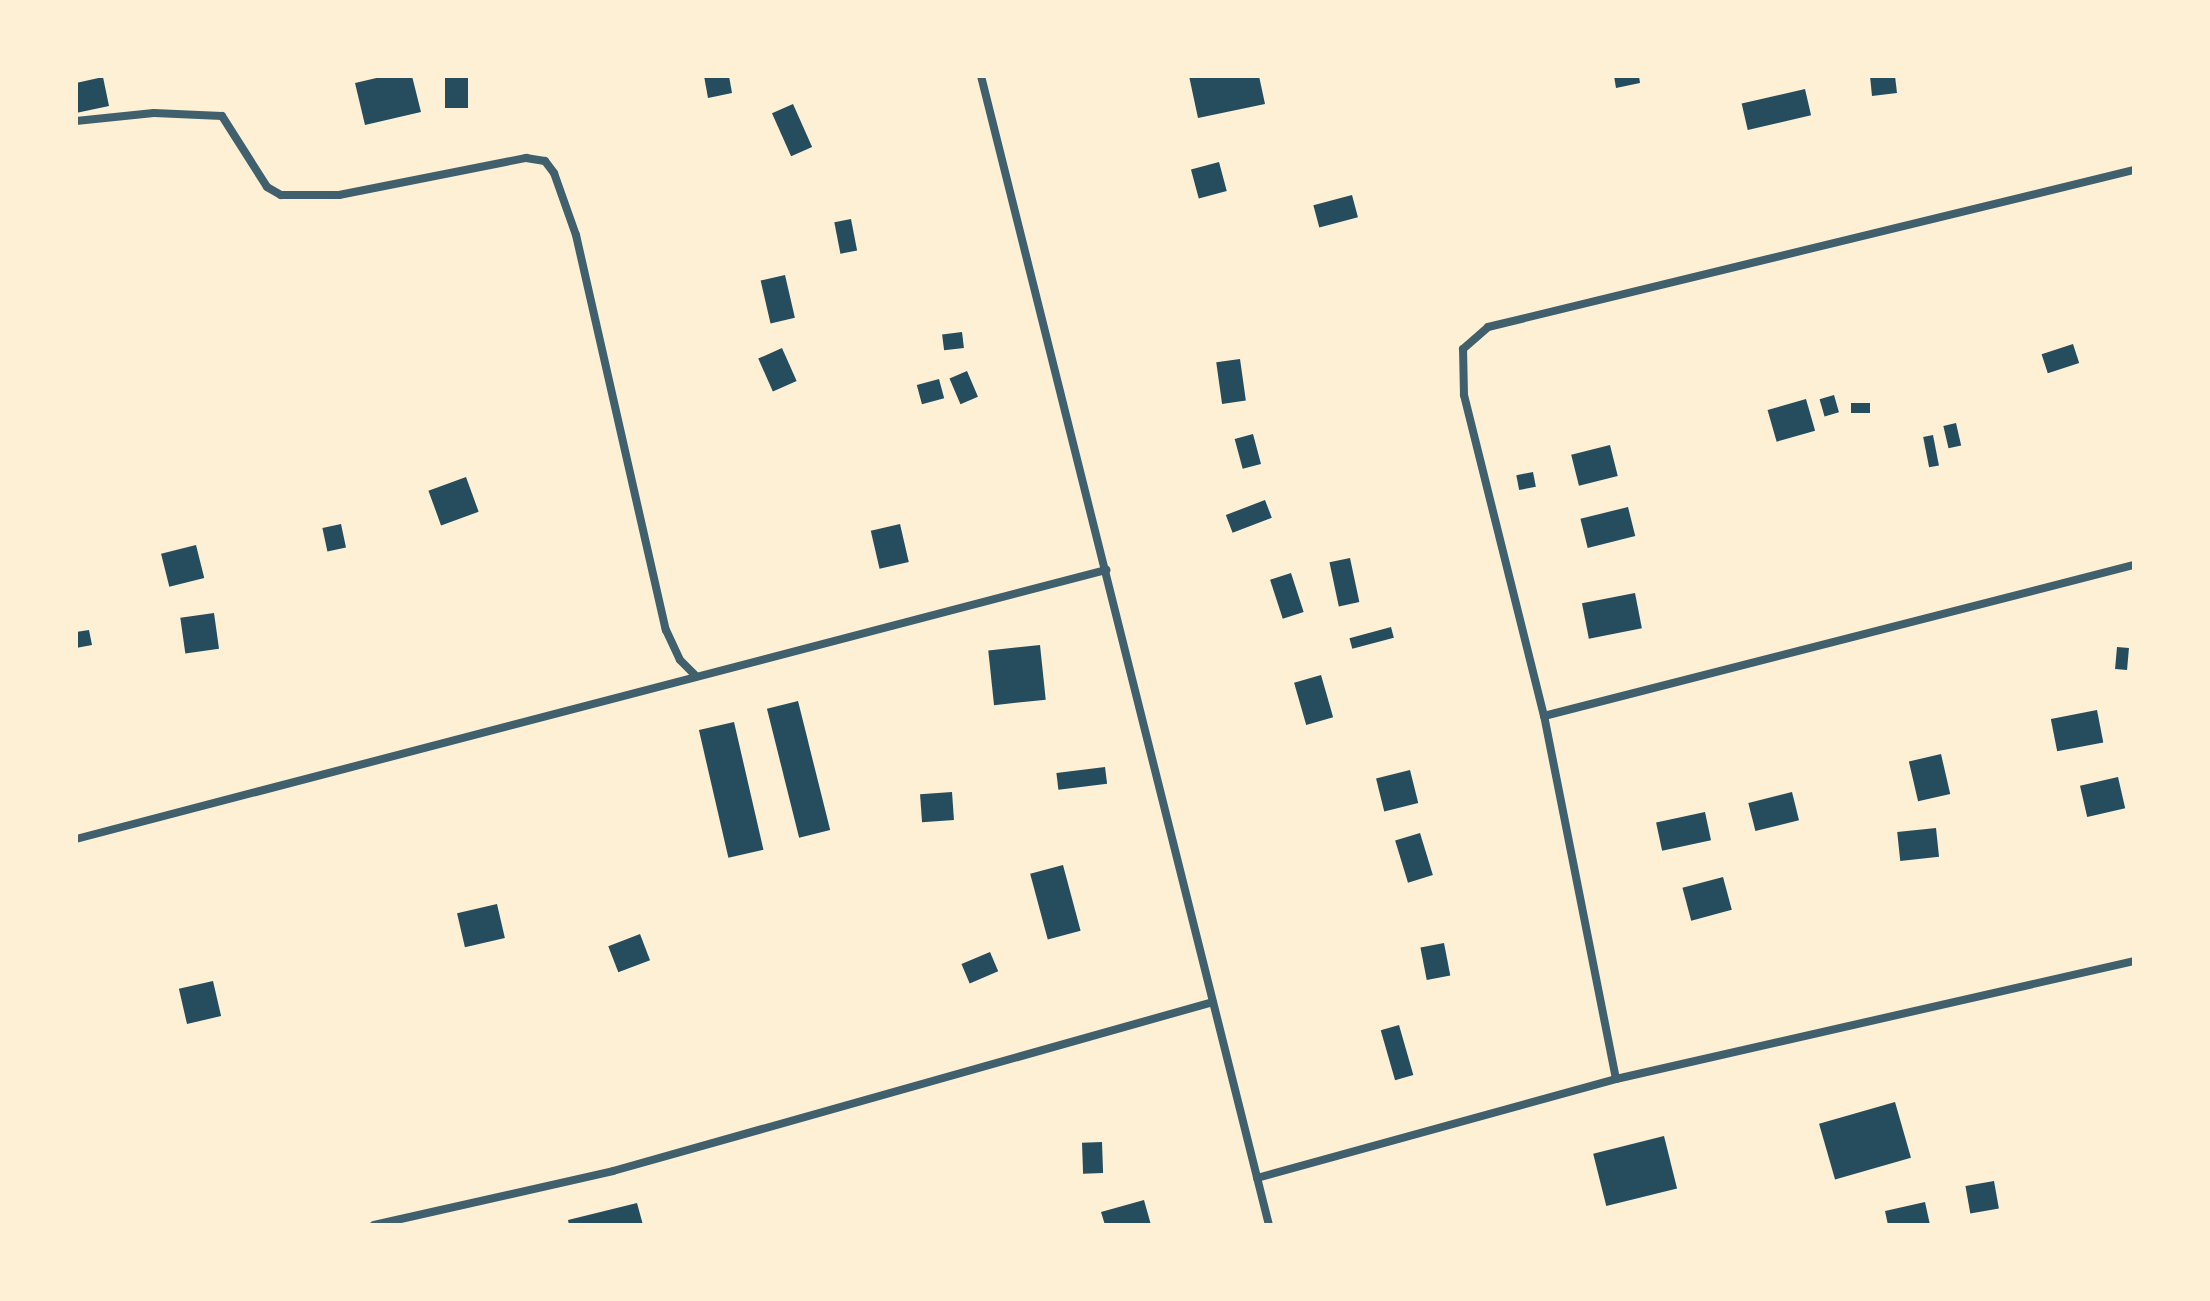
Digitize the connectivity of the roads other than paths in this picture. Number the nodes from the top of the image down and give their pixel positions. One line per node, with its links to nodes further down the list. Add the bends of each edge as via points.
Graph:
1 (981, 76): 5 (street)
2 (76, 121): 6 (street, via 154,113 222,116 267,187 281,195 339,195 526,158 545,161 576,235 666,630 680,660)
3 (2134, 170): 7 (street, via 1488,327 1463,349 1464,395)
4 (2134, 565): 7 (street)
5 (1106, 570): 6 (street); 10 (street)
6 (695, 675): 8 (street, via 315,781)
7 (1544, 716): 11 (street)
8 (76, 839)
9 (2134, 961): 11 (street)
10 (1213, 1002): 12 (street); 13 (street, via 613,1171)
11 (1616, 1079): 12 (street)
12 (1257, 1178): 14 (street)
13 (374, 1225)
14 (1269, 1225)

